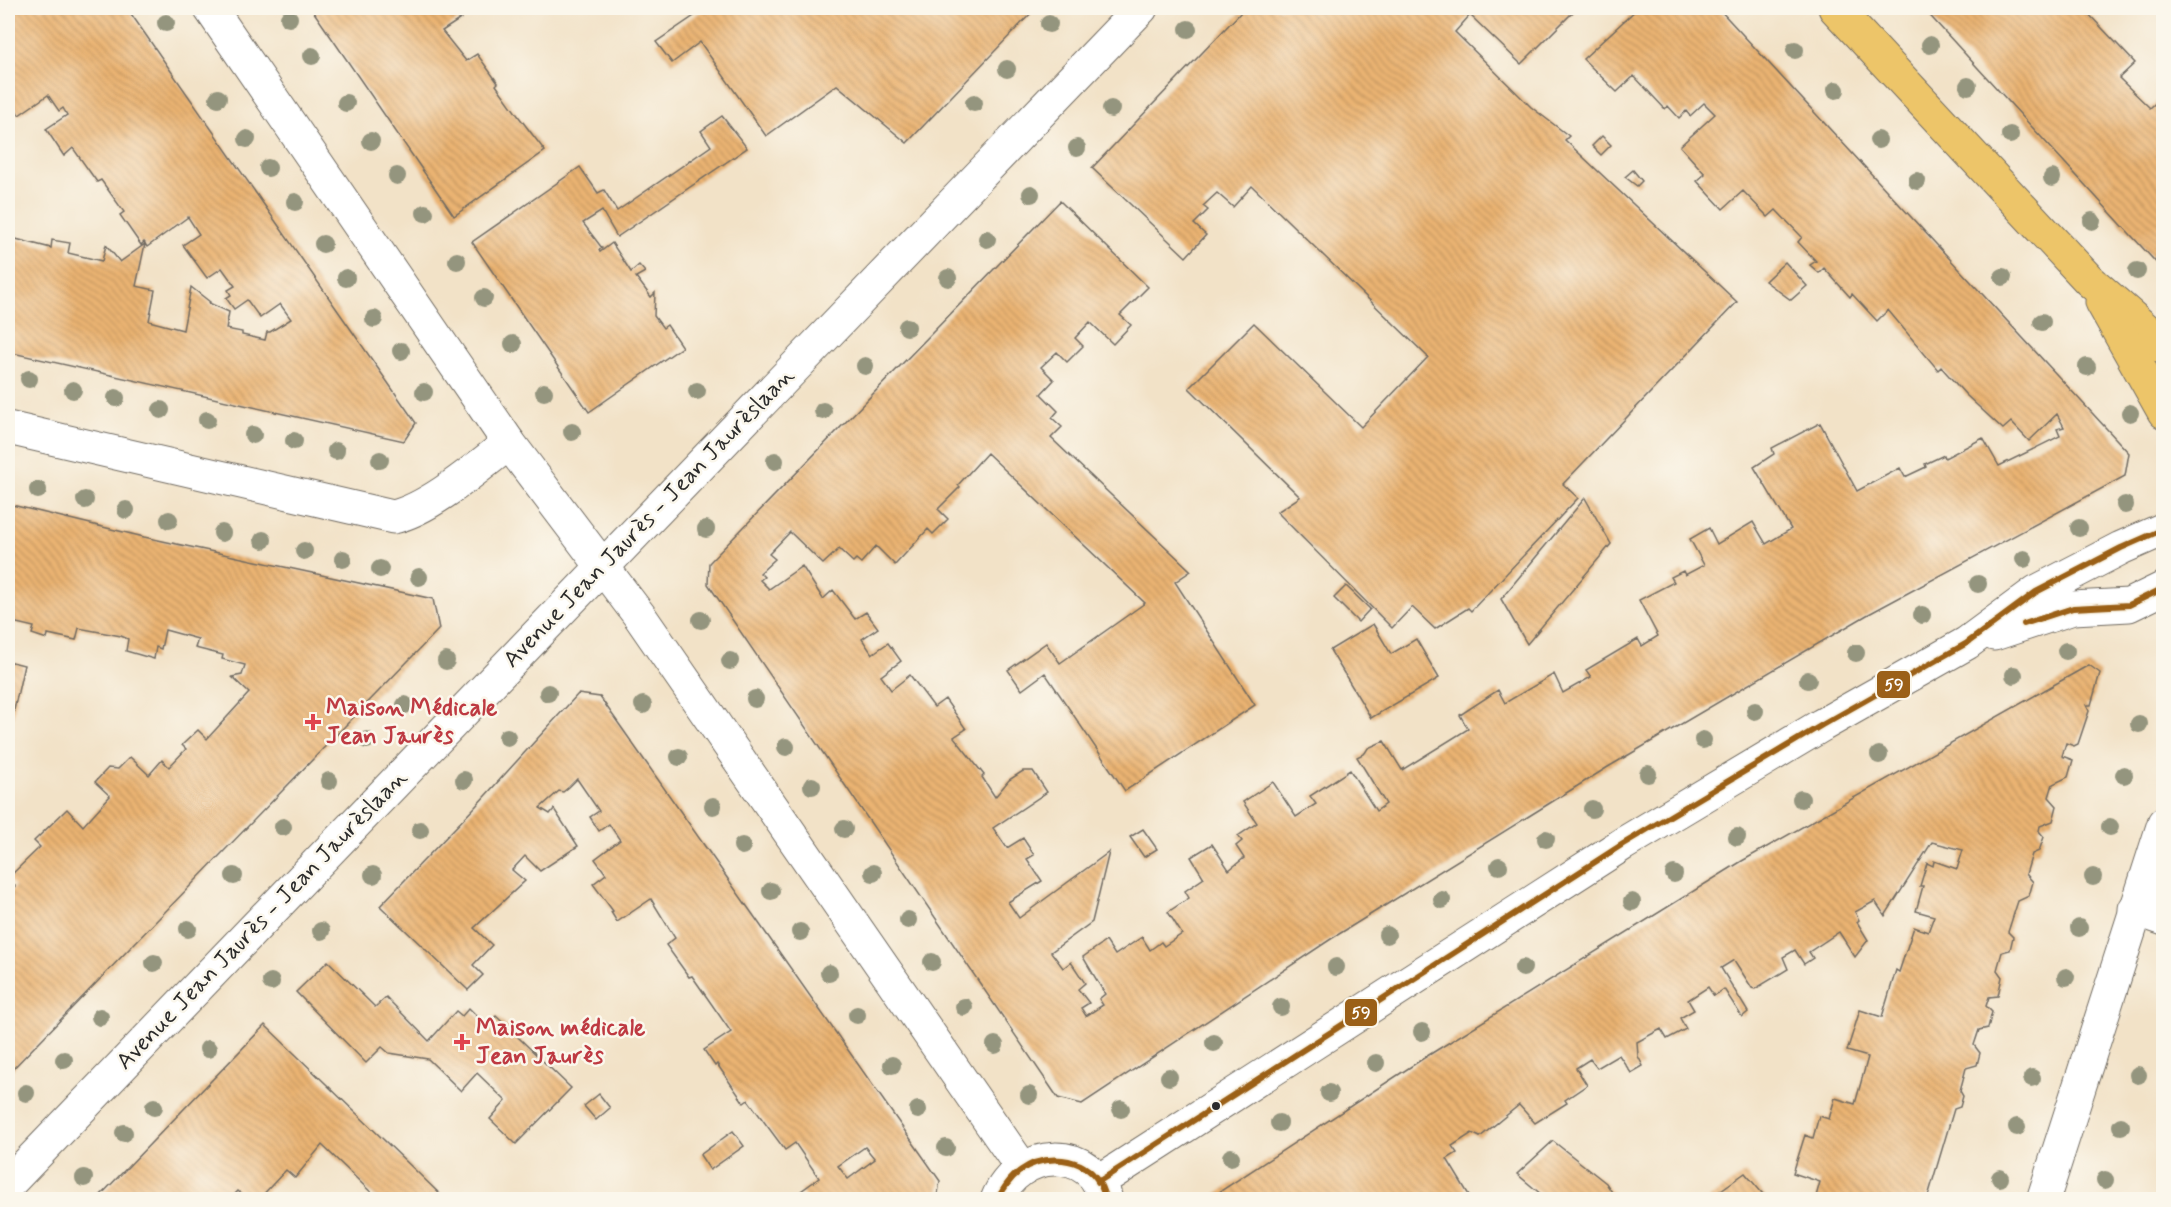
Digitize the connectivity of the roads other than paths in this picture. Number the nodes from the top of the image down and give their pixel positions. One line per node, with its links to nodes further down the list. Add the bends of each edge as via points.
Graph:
1 (210, 8): 8 (street)
2 (1141, 8): 10 (street, Avenue Jean Jaurès - Jean Jaurèslaan)
3 (1835, 8): 4 (main road)
4 (2089, 280): 5 (main road); 6 (main road)
5 (2163, 348)
6 (2163, 412)
7 (8, 428): 8 (street, via 393,517 408,513 466,477)
8 (509, 443): 10 (street)
9 (2163, 529): 14 (street, via 2036,592)
10 (603, 566): 17 (street); 18 (street, Avenue Jean Jaurès - Jean Jaurèslaan)
11 (2163, 588): 12 (street)
12 (2128, 605): 13 (street, via 2156,609); 14 (street, via 2073,608)
13 (2163, 614)
14 (1967, 643): 19 (street, via 1623,844)
15 (2163, 823): 16 (street)
16 (2149, 914): 21 (street)
17 (1022, 1168): 19 (street, via 1044,1159 1069,1161 1089,1173); 20 (street, via 1010,1177)
18 (8, 1184)
19 (1102, 1191)
20 (997, 1200)
21 (2043, 1200)

